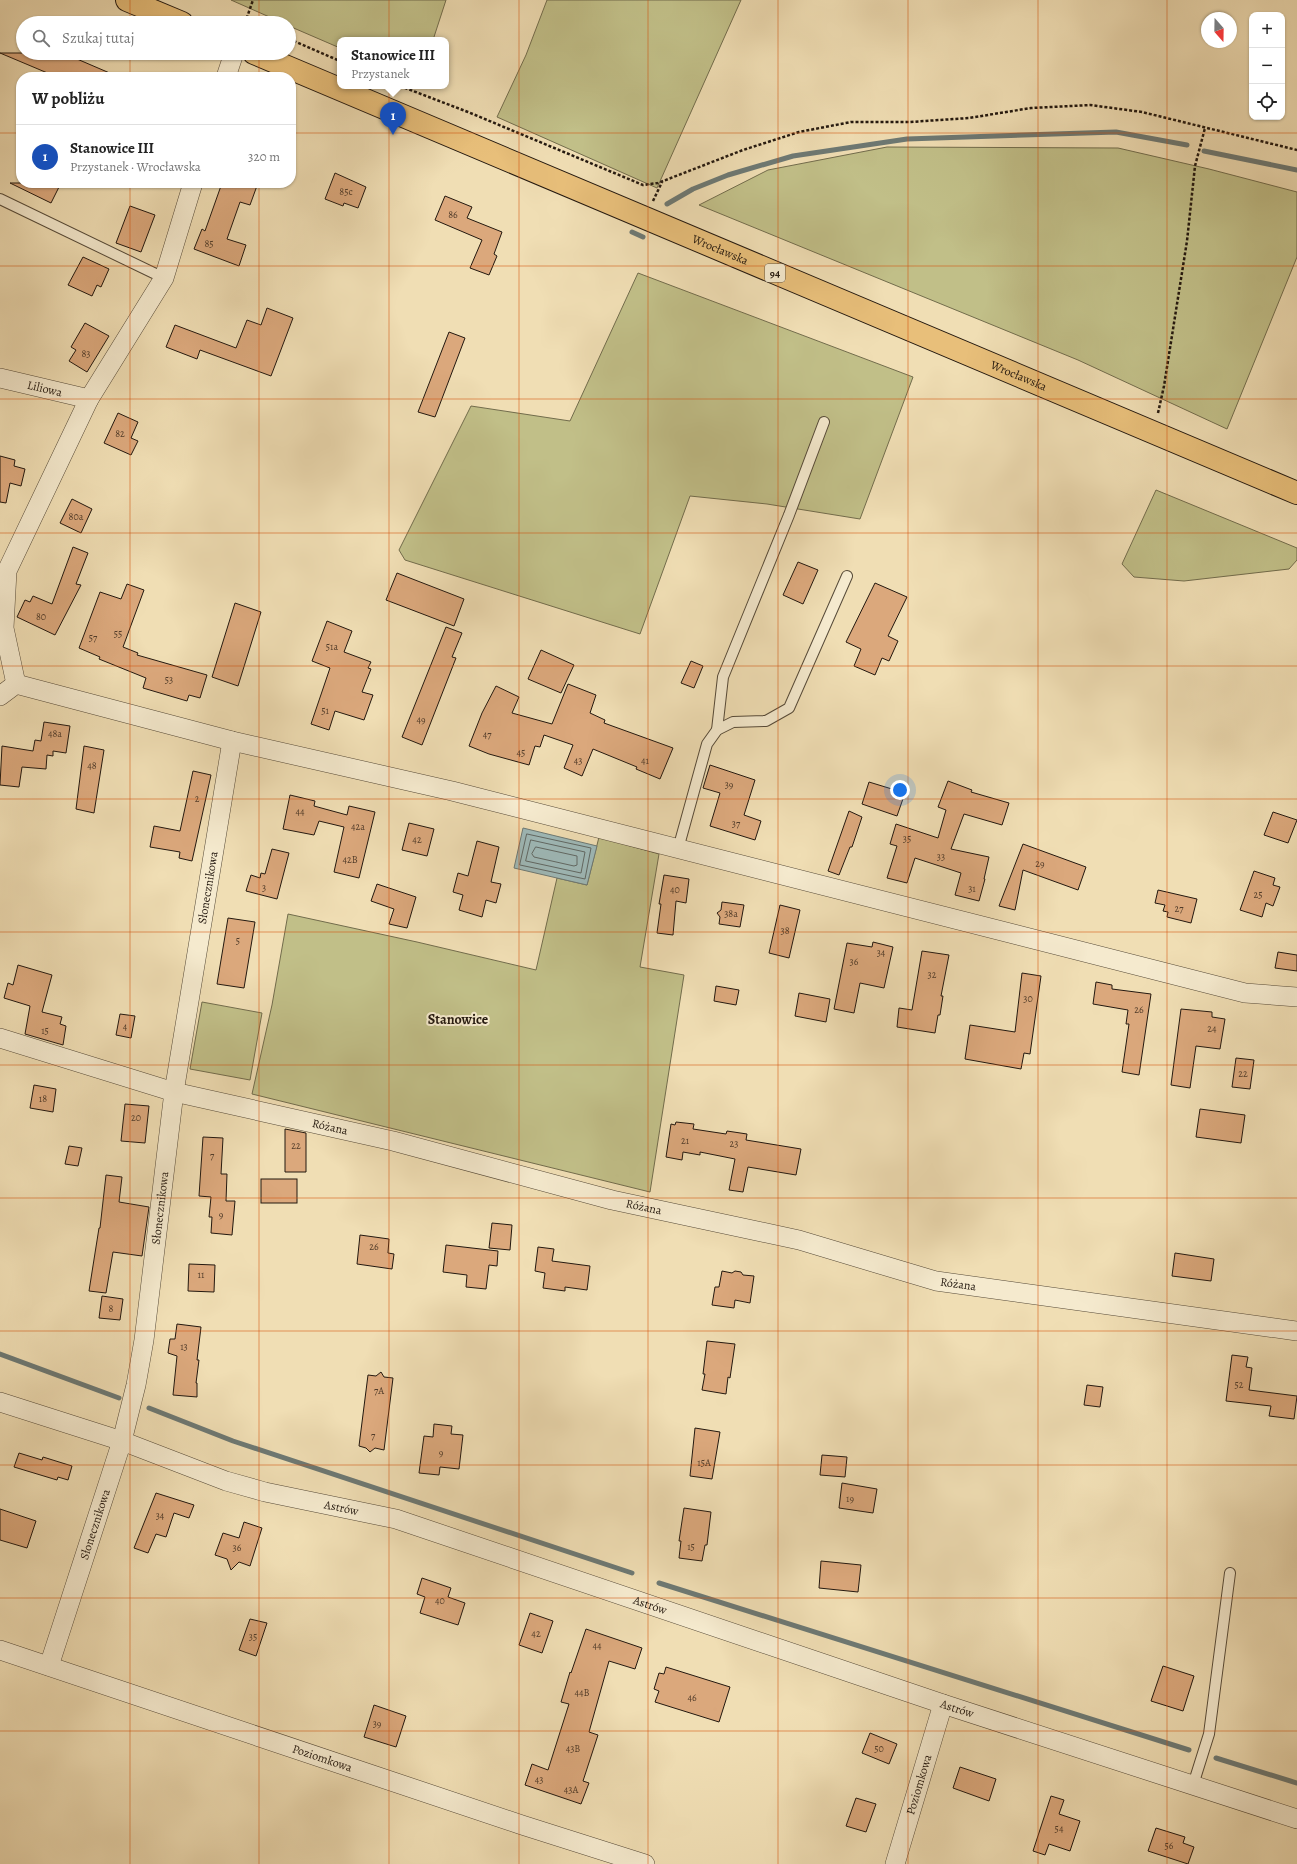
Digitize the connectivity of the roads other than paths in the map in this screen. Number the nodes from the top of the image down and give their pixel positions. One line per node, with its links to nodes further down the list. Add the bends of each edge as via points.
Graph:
1 (127, 0): 2 (main road)
2 (165, 16)
3 (232, 60): 5 (street)
4 (271, 60): 6 (main road, Wrocławska / 94)
5 (228, 72)
6 (337, 88)
7 (339, 89): 14 (main road, Wrocławska / 94)
8 (191, 188): 10 (street)
9 (0, 199): 10 (lane)
10 (164, 278): 12 (street)
11 (0, 378): 12 (street, Liliowa)
12 (90, 399): 16 (street, via 6,571 4,628)
13 (824, 422): 18 (lane, via 789,516 723,677)
14 (1297, 493)
15 (847, 576): 18 (lane, via 789,708 766,721 733,722)
16 (16, 684): 17 (street); 19 (street)
17 (0, 696)
18 (717, 730): 20 (lane, via 707,744)
19 (232, 741): 20 (street, via 452,791); 23 (street, Słonecznikowa)
20 (678, 849): 21 (street, via 1245,992)
21 (1297, 997)
22 (0, 1038): 23 (street, Różana)
23 (174, 1092): 24 (street, Różana, via 393,1141 612,1200 799,1240 936,1281); 26 (street, Słonecznikowa, via 144,1340)
24 (1297, 1331)
25 (0, 1402): 26 (street, Astrów)
26 (122, 1441): 29 (street, Słonecznikowa); 30 (street, Astrów, via 226,1481 265,1492 396,1519)
27 (1230, 1573): 31 (lane, via 1209,1734)
28 (0, 1650): 29 (street, Poziomkowa)
29 (49, 1666): 33 (street, Poziomkowa, via 515,1823)
30 (943, 1704): 31 (street, Astrów); 34 (street, Poziomkowa)
31 (1193, 1785): 32 (street, Astrów)
32 (1297, 1819)
33 (645, 1864)
34 (895, 1864)

